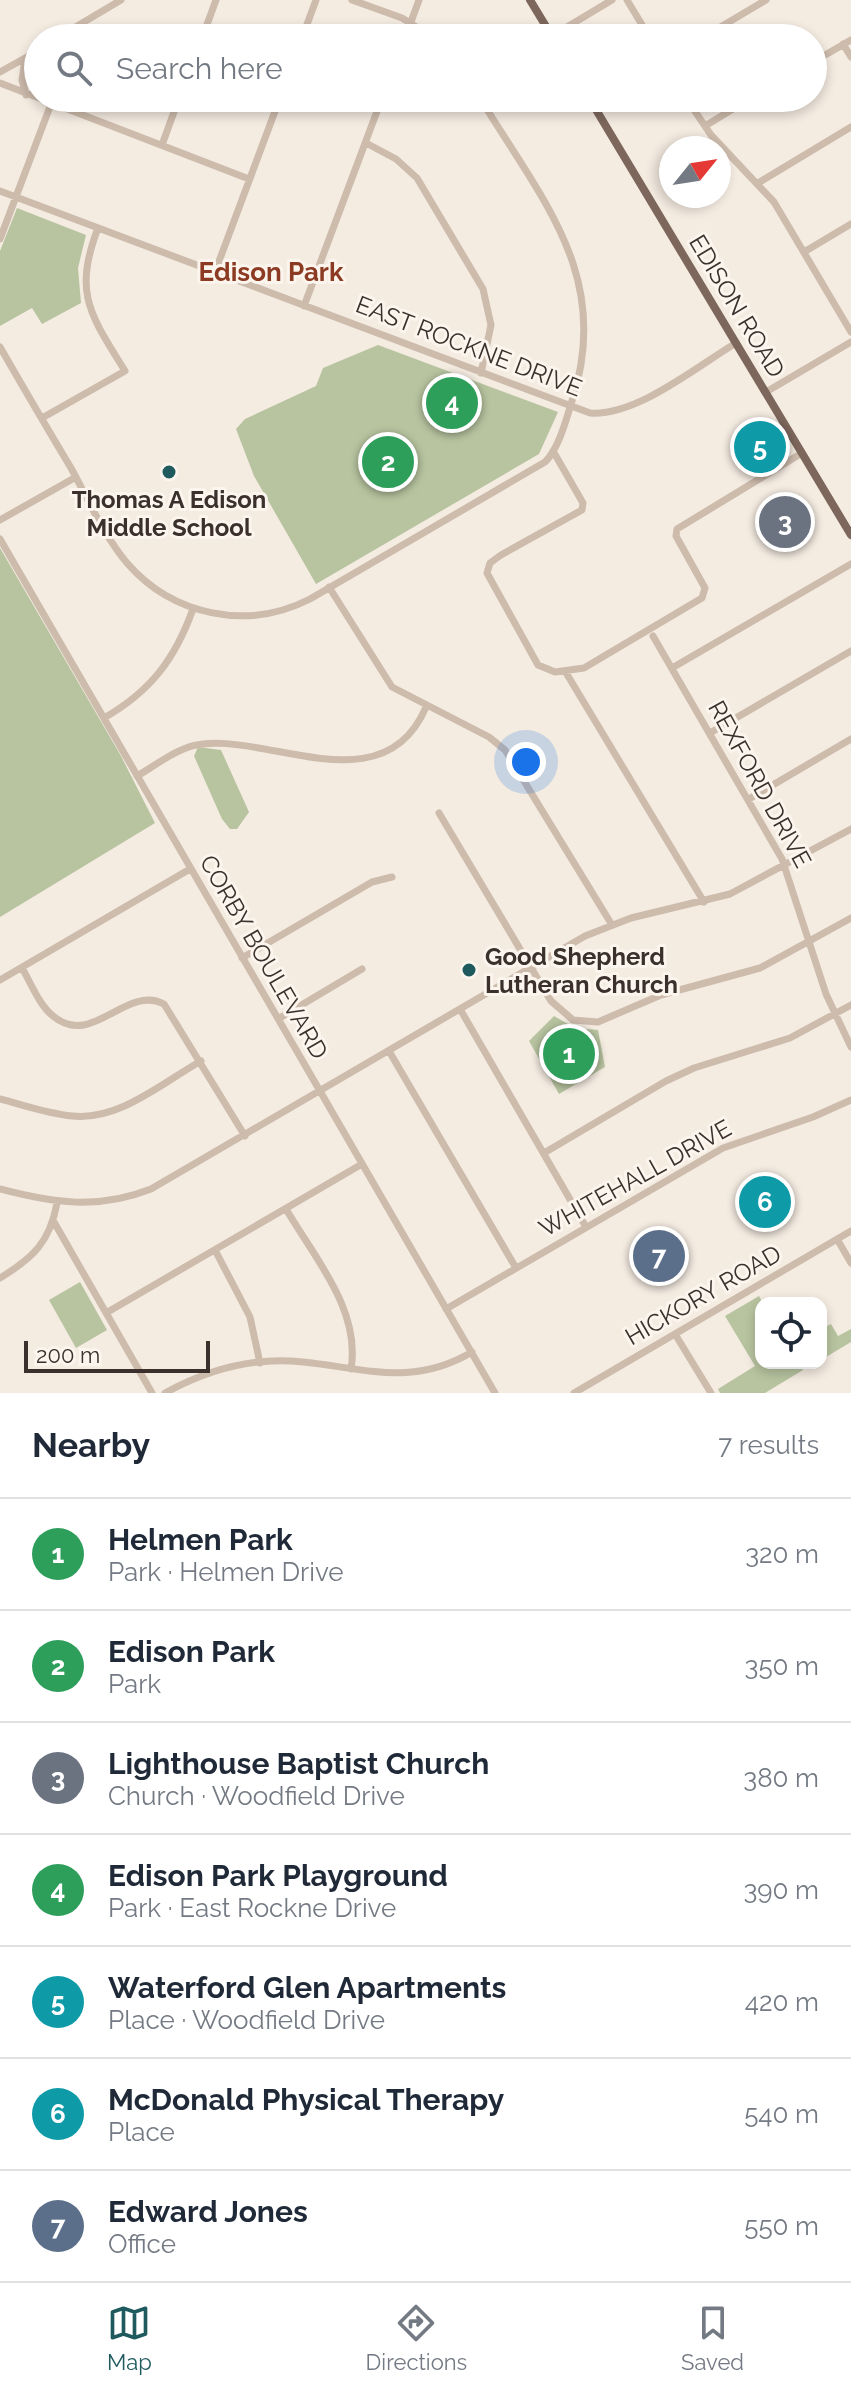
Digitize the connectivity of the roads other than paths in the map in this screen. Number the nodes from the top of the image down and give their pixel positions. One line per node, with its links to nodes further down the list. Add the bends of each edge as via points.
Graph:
1 (121, 0): 11 (street)
2 (216, 0): 12 (street)
3 (316, 0): 13 (street)
4 (352, 0): 10 (street)
5 (419, 0): 10 (street)
6 (530, 0): 15 (main road)
7 (612, 0): 16 (street)
8 (627, 0): 17 (street)
9 (766, 0): 18 (street)
10 (411, 22): 14 (street)
11 (81, 24)
12 (207, 24)
13 (307, 24)
14 (414, 24)
15 (545, 24)
16 (574, 24)
17 (642, 24)
18 (726, 24)
19 (847, 42): 20 (street); 21 (street)
20 (827, 54)
21 (851, 57)
22 (24, 59): 23 (street)
23 (0, 72)
24 (0, 83): 25 (street)
25 (24, 94)
26 (48, 112): 42 (street)
27 (73, 112): 38 (street)
28 (174, 112): 38 (street)
29 (275, 112): 39 (street)
30 (377, 112): 37 (street)
31 (488, 112): 55 (street, via 557,226 582,286 585,348)
32 (597, 112): 51 (main road, EDISON ROAD)
33 (696, 112): 35 (street)
34 (728, 112): 35 (street)
35 (705, 126): 40 (street)
36 (851, 127): 40 (street)
37 (366, 143): 48 (street); 53 (street, via 417,178 483,289 491,325)
38 (162, 145): 39 (street)
39 (249, 179): 47 (street)
40 (758, 183): 46 (street)
41 (0, 191): 42 (street, EAST ROCKNE DRIVE)
42 (16, 197): 44 (street, EAST ROCKNE DRIVE); 45 (street)
43 (851, 224): 46 (street)
44 (98, 228): 47 (street, EAST ROCKNE DRIVE); 56 (street, via 86,263 85,289 95,320 125,371)
45 (0, 239)
46 (804, 252): 49 (street)
47 (215, 272): 48 (street, EAST ROCKNE DRIVE)
48 (304, 306): 53 (street, EAST ROCKNE DRIVE)
49 (851, 332)
50 (851, 342): 54 (street)
51 (736, 343): 54 (main road, EDISON ROAD); 55 (street, EAST ROCKNE DRIVE, via 622,410 590,413)
52 (0, 347): 56 (street)
53 (481, 373): 55 (street, EAST ROCKNE DRIVE)
54 (766, 392): 58 (main road, EDISON ROAD)
55 (570, 406): 57 (street)
56 (42, 418): 59 (street)
57 (553, 451): 64 (street, via 545,462); 69 (street, via 583,508 490,563 488,580 538,665)
58 (802, 453): 61 (main road, EDISON ROAD); 69 (street, via 677,529 705,588 702,598 584,668)
59 (76, 477): 60 (street); 65 (street, via 127,563 155,589)
60 (0, 520)
61 (851, 535)
62 (0, 539): 71 (street, CORBY BOULEVARD)
63 (851, 564): 68 (street)
64 (329, 587): 65 (street, via 289,609 262,615); 70 (street, via 386,682)
65 (193, 609): 71 (street, via 177,651 162,672 137,697)
66 (653, 636): 68 (street, REXFORD DRIVE)
67 (851, 651): 72 (street)
68 (672, 668): 72 (street, REXFORD DRIVE)
69 (565, 671): 81 (street)
70 (426, 707): 74 (street, via 412,731 397,743 350,760 313,760 206,743 185,748); 83 (street, via 505,750)
71 (104, 718): 74 (street, CORBY BOULEVARD)
72 (710, 733): 75 (street, REXFORD DRIVE)
73 (851, 739): 75 (street)
74 (137, 776): 79 (street, CORBY BOULEVARD)
75 (749, 799): 78 (street, REXFORD DRIVE)
76 (439, 813): 86 (street)
77 (851, 829): 78 (street)
78 (785, 867): 81 (street); 84 (street, REXFORD DRIVE)
79 (190, 869): 85 (street, CORBY BOULEVARD); 87 (street)
80 (392, 877): 85 (street, via 372,882)
81 (704, 902): 83 (street)
82 (851, 918): 84 (street)
83 (612, 925): 86 (street)
84 (810, 941): 86 (street, via 747,973 661,995 593,1023 561,1012); 92 (street, REXFORD DRIVE)
85 (242, 958): 93 (street, CORBY BOULEVARD)
86 (531, 967): 91 (street)
87 (22, 968): 89 (street); 96 (street, via 47,1010 69,1025 96,1023 141,1000 164,1004)
88 (362, 969): 93 (street)
89 (0, 980)
90 (851, 1005): 92 (street)
91 (460, 1009): 95 (street); 101 (street)
92 (835, 1015): 94 (street, REXFORD DRIVE); 101 (street, via 790,1038 680,1074)
93 (278, 1019): 97 (street, CORBY BOULEVARD)
94 (851, 1047)
95 (389, 1051): 97 (street); 112 (street)
96 (201, 1061): 98 (street, via 121,1108 96,1116 71,1116); 100 (street)
97 (320, 1092): 100 (street); 102 (street, CORBY BOULEVARD)
98 (0, 1099)
99 (851, 1100): 107 (street, WHITEHALL DRIVE, via 723,1148)
100 (245, 1136): 104 (street, via 137,1194 97,1203)
101 (544, 1153): 107 (street)
102 (362, 1164): 105 (street); 114 (street, CORBY BOULEVARD)
103 (0, 1189): 104 (street)
104 (57, 1203): 106 (street)
105 (286, 1209): 110 (street); 119 (street, via 348,1317 354,1346)
106 (54, 1222): 113 (street, via 36,1254); 115 (street)
107 (586, 1227): 112 (street, WHITEHALL DRIVE)
108 (851, 1231): 109 (street, HICKORY ROAD)
109 (837, 1239): 111 (street); 116 (street, HICKORY ROAD)
110 (215, 1250): 115 (street); 118 (street, via 250,1317)
111 (851, 1263)
112 (516, 1268): 114 (street, WHITEHALL DRIVE)
113 (0, 1278)
114 (446, 1309): 117 (street, CORBY BOULEVARD)
115 (106, 1313): 120 (street)
116 (675, 1334): 123 (street, HICKORY ROAD); 124 (street)
117 (472, 1352): 119 (street, via 441,1368 412,1374); 122 (street, CORBY BOULEVARD)
118 (260, 1363): 119 (street); 121 (street, via 205,1375)
119 (351, 1369)
120 (152, 1393)
121 (165, 1393)
122 (495, 1393)
123 (574, 1393)
124 (711, 1393)

